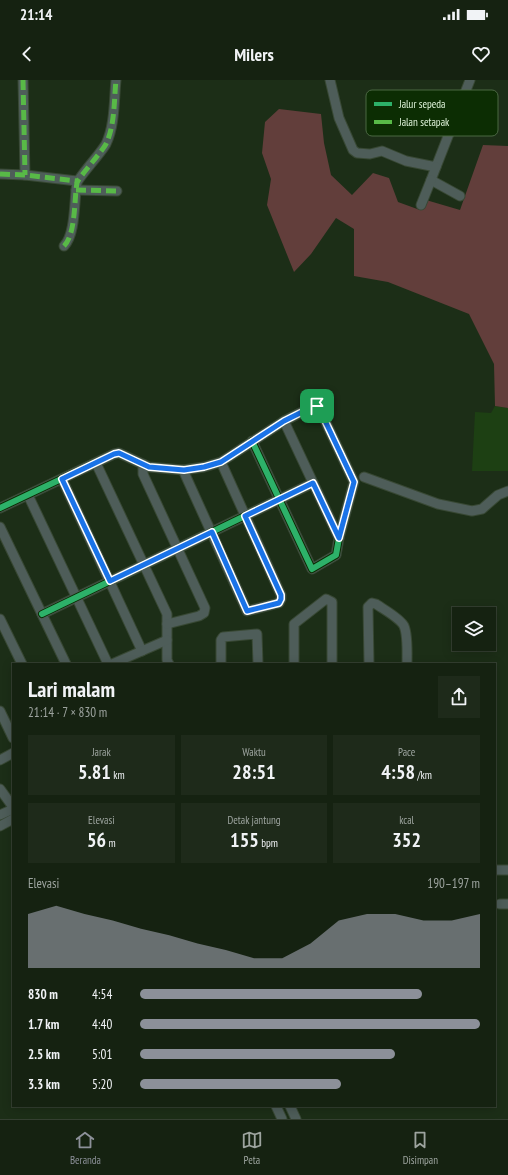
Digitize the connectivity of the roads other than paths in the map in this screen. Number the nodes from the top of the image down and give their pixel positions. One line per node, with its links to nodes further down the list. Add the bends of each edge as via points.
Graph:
1 (23, 80): 9 (street)
2 (116, 80): 11 (street, via 106,143)
3 (330, 80): 7 (street, via 339,118 353,150 357,153 370,154 382,151 406,161)
4 (470, 80): 5 (street)
5 (466, 90)
6 (448, 136): 7 (street)
7 (436, 168): 10 (street)
8 (0, 174): 9 (street)
9 (25, 175): 11 (street)
10 (431, 180): 13 (street); 14 (street)
11 (77, 185): 12 (street); 15 (street, via 71,232)
12 (117, 191)
13 (460, 196)
14 (421, 205)
15 (64, 246)
16 (284, 421): 17 (street); 24 (street); 32 (street, via 314,406 319,408 354,482)
17 (252, 441): 18 (street); 27 (street)
18 (221, 462): 21 (street); 29 (street)
19 (96, 463): 20 (street, via 119,453); 23 (street); 34 (street)
20 (143, 464): 21 (street, via 149,467); 33 (street, via 142,474)
21 (184, 470): 31 (street)
22 (364, 477): 25 (street, via 438,504 472,511 482,509 498,495)
23 (62, 479): 26 (street); 35 (street)
24 (313, 483): 27 (street); 32 (street)
25 (508, 491)
26 (28, 495): 28 (street); 36 (street)
27 (279, 500): 29 (street); 32 (street, via 312,569 336,555)
28 (0, 508)
29 (245, 516): 31 (street); 31 (street, via 281,595 279,603 247,611)
30 (0, 528): 37 (street)
31 (212, 532): 33 (street)
32 (339, 538)
33 (178, 549): 34 (street); 39 (street, via 205,608 204,613 199,616)
34 (144, 565): 35 (street); 39 (street, via 167,614)
35 (110, 581): 36 (street); 41 (street)
36 (76, 597): 37 (street); 44 (street)
37 (42, 614): 43 (street)
38 (0, 619): 42 (street)
39 (167, 624): 40 (street)
40 (167, 640): 41 (street); 46 (street)
41 (142, 651): 45 (street)
42 (22, 663)
43 (66, 663)
44 (108, 663)
45 (114, 663)
46 (168, 663)
47 (221, 663): 48 (street, via 223,637 257,634)
48 (258, 663)
49 (294, 663): 50 (street, via 294,624 326,599 332,602)
50 (332, 663)
51 (369, 663): 52 (street, via 368,607 372,603 403,624 406,633)
52 (407, 663)
53 (0, 711): 54 (street)
54 (12, 736)
55 (12, 754): 56 (street)
56 (0, 760)
57 (0, 789): 58 (street)
58 (12, 807)
59 (12, 809): 60 (street)
60 (0, 815)
61 (12, 819): 62 (street)
62 (0, 825)
63 (496, 870): 64 (street)
64 (508, 870)
65 (276, 1107): 67 (street)
66 (291, 1108): 67 (street); 68 (street)
67 (282, 1118)
68 (296, 1119)

